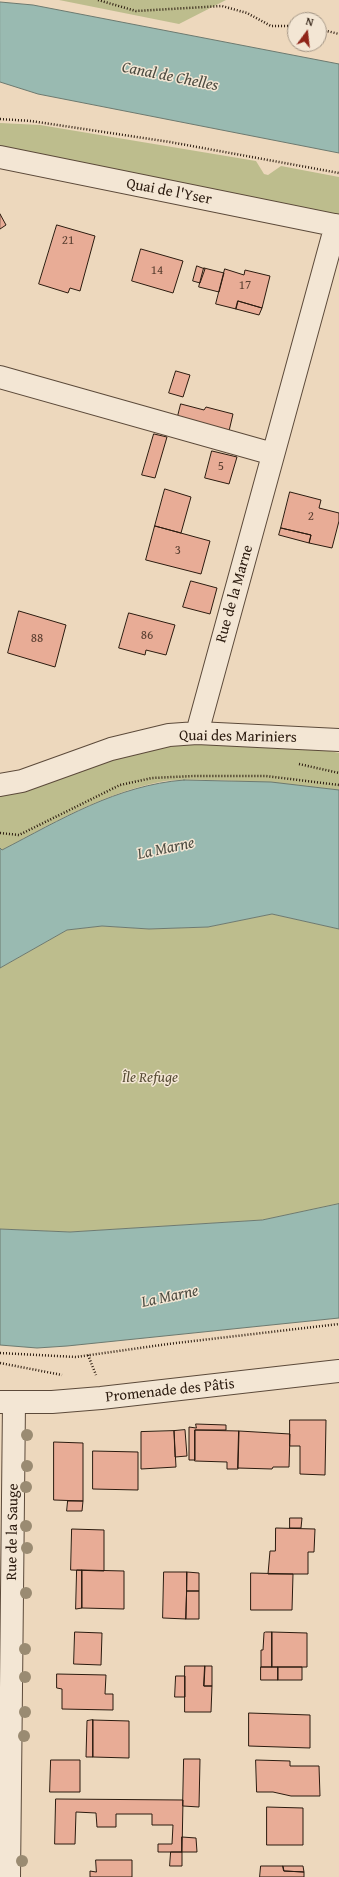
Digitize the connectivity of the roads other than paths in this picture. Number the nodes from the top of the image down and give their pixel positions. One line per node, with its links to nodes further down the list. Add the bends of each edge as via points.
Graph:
1 (0, 157): 2 (street, Quai de l'Yser)
2 (337, 226): 4 (street, Rue de la Marne)
3 (0, 377): 4 (street)
4 (273, 454): 5 (street, Rue de la Marne)
5 (197, 733): 6 (street, Quai des Mariniers); 7 (street, Quai des Mariniers, via 143,740 86,757 22,781)
6 (339, 740)
7 (0, 785)
8 (339, 1371): 9 (street, Promenade des Pâtis, via 102,1398)
9 (7, 1403): 10 (street, Rue de la Sauge)
10 (9, 1877)

